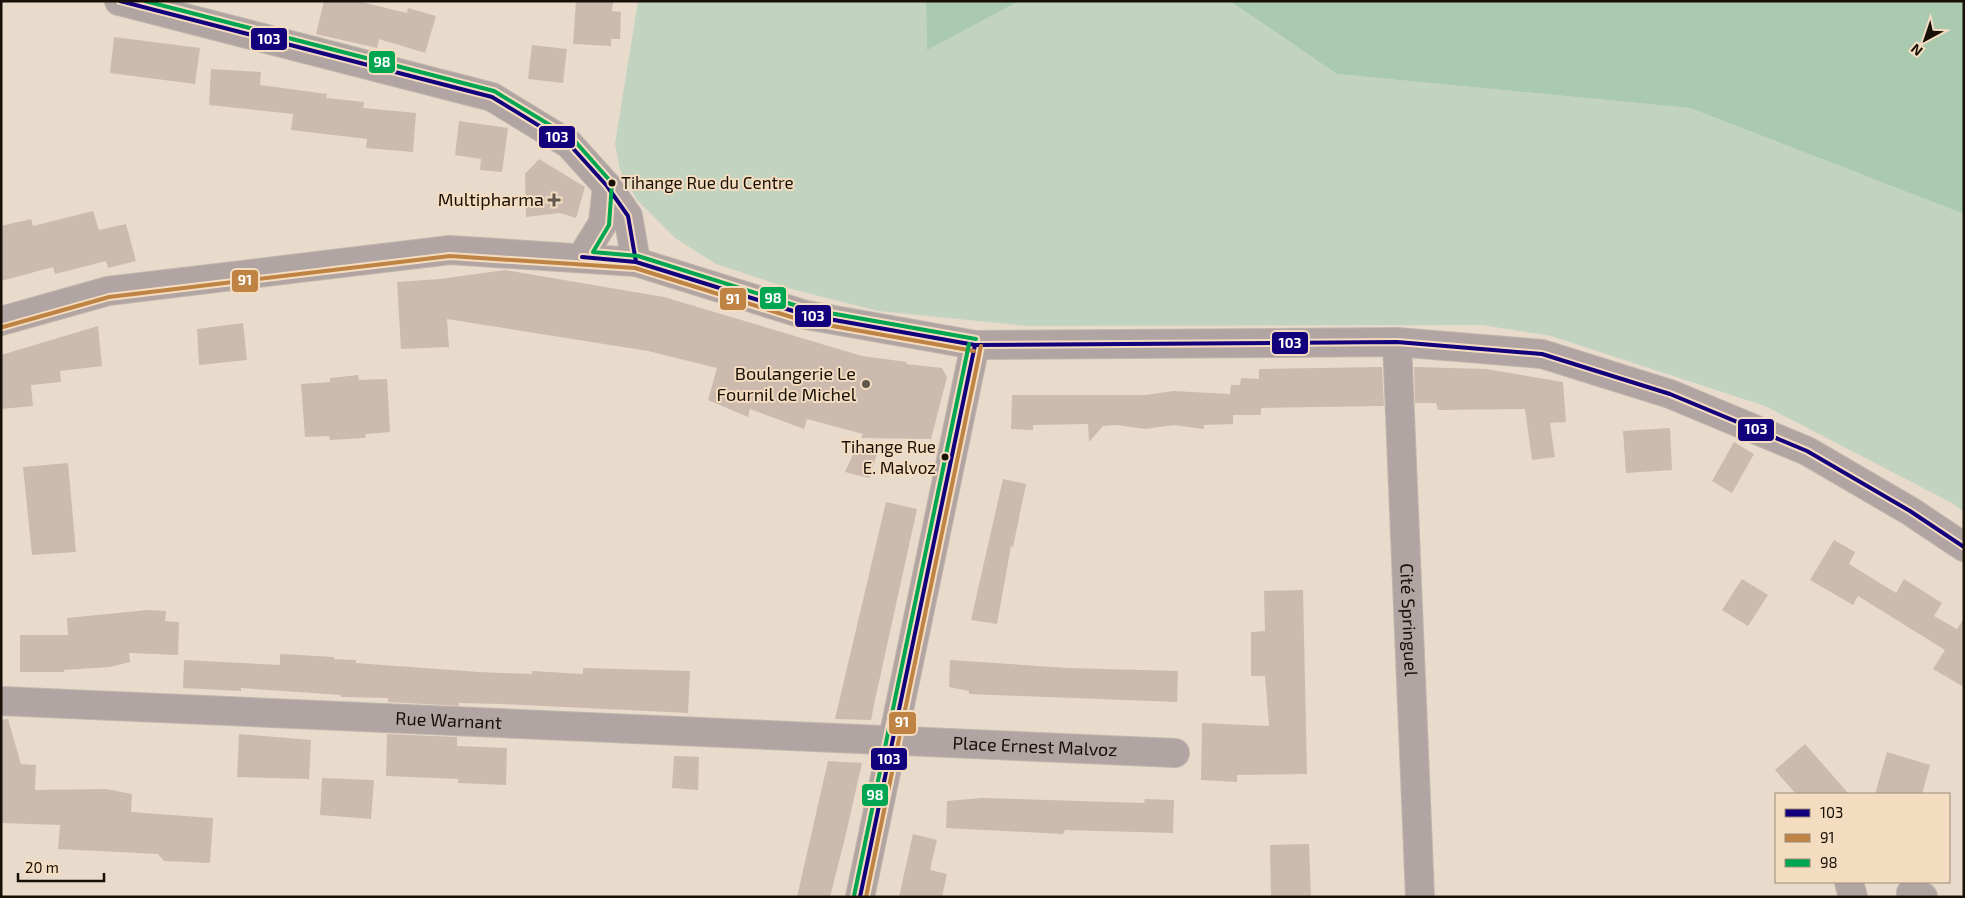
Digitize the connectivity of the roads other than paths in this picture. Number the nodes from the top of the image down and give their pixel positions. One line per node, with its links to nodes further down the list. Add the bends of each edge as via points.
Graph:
1 (119, 1): 2 (street)
2 (196, 11): 3 (street, via 492,98 569,144)
3 (607, 186): 4 (street, via 603,223); 5 (street, via 628,216)
4 (582, 258): 5 (street); 6 (street, via 450,250 108,291)
5 (636, 262): 8 (street, via 806,316)
6 (1, 321)
7 (1397, 342): 8 (street); 9 (street, via 1542,354 1670,394 1807,451 1910,511); 15 (street, Cité Springuel)
8 (975, 345): 11 (street)
9 (1964, 547)
10 (1, 701): 11 (street, Rue Warnant)
11 (894, 741): 12 (street, Place Ernest Malvoz); 14 (street)
12 (1176, 753)
13 (1849, 883): 16 (street)
14 (860, 897)
15 (1420, 897)
16 (1853, 897)

